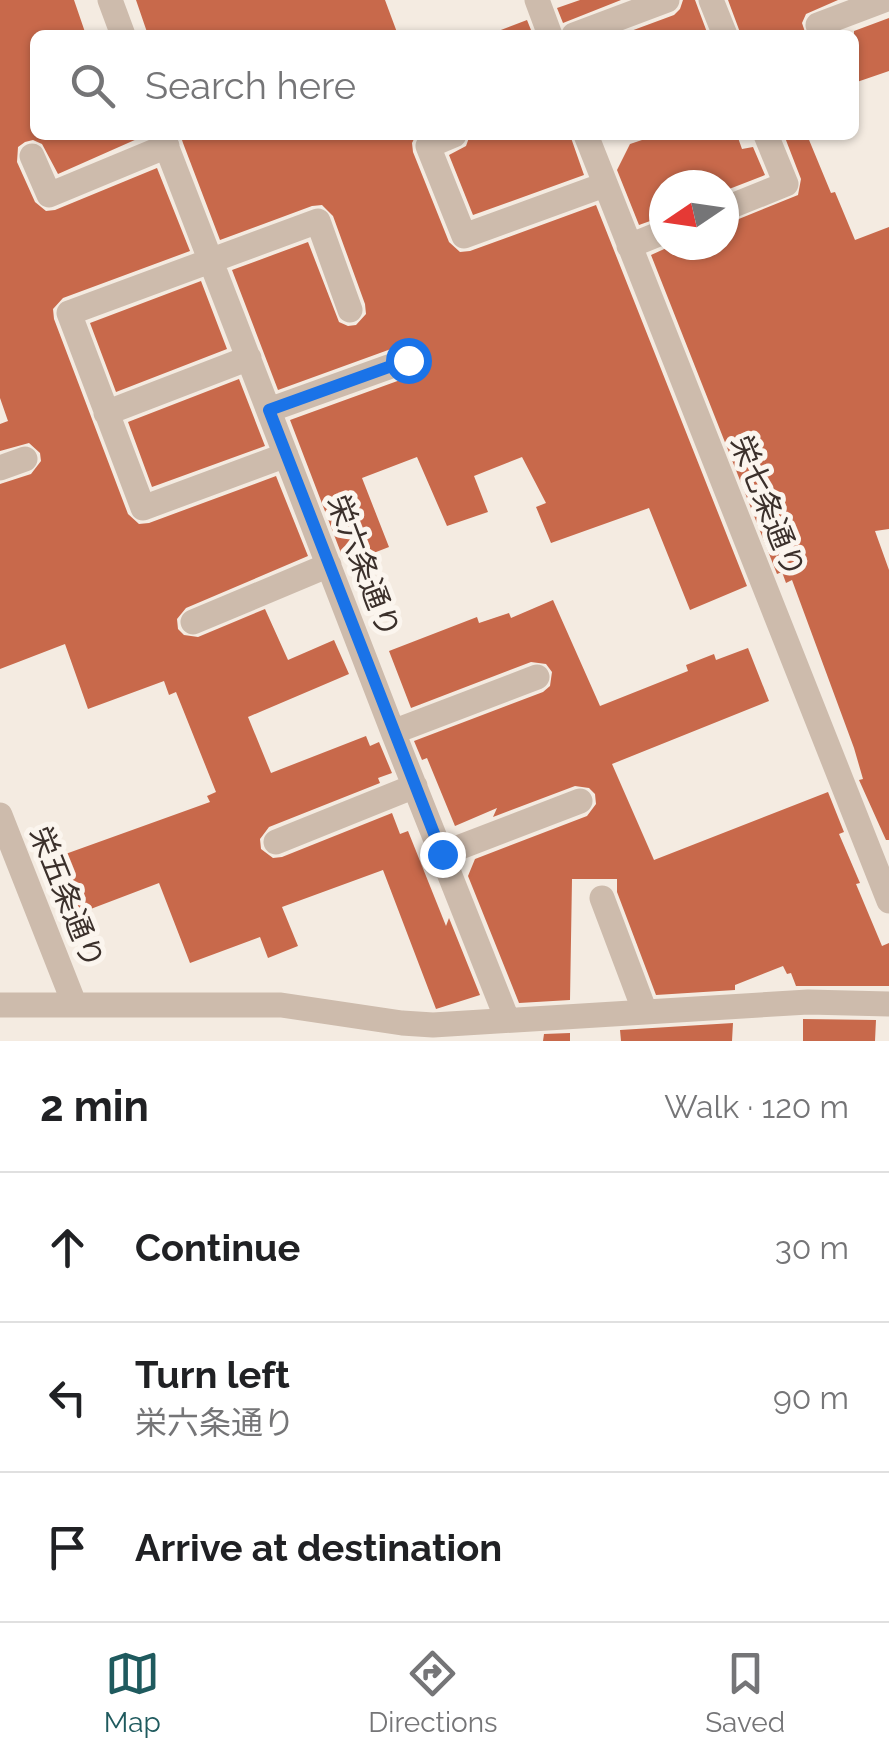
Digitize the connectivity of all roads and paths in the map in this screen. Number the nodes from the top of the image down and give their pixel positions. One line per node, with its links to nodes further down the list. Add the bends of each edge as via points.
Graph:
1 (110, 0): 7 (street)
2 (537, 0): 8 (street)
3 (666, 0): 9 (street)
4 (711, 0): 10 (street)
5 (884, 0): 6 (street)
6 (818, 25)
7 (122, 30)
8 (548, 30)
9 (587, 30)
10 (723, 30)
11 (442, 140): 16 (street, via 428,146 464,236)
12 (596, 140): 16 (street, 栄七条通り)
13 (768, 140): 17 (street, via 786,184)
14 (165, 141): 15 (street, via 49,195); 20 (street, 栄六条通り)
15 (32, 156)
16 (604, 185): 19 (street, 栄七条通り)
17 (739, 203)
18 (649, 238): 19 (street)
19 (629, 246): 37 (street, 栄七条通り)
20 (210, 258): 21 (street, via 318,221); 22 (street, 栄六条通り); 25 (street, via 69,313)
21 (350, 310)
22 (249, 358): 24 (street, 栄六条通り); 25 (street)
23 (408, 360): 24 (street)
24 (269, 410): 26 (street, 栄六条通り)
25 (106, 413): 26 (street, via 143,508)
26 (286, 454): 29 (street, 栄六条通り)
27 (25, 459): 28 (street)
28 (0, 468)
29 (329, 566): 30 (street); 32 (street, 栄六条通り)
30 (193, 622)
31 (537, 677): 32 (street)
32 (393, 732): 33 (street, 栄六条通り)
33 (414, 786): 36 (street); 38 (street, 栄六条通り)
34 (580, 801): 38 (street)
35 (0, 815): 41 (street, 栄五条通り)
36 (276, 842)
37 (880, 845): 40 (street, 栄七条通り)
38 (442, 854): 46 (street, 栄六条通り)
39 (602, 898): 44 (street)
40 (889, 901)
41 (74, 1004): 43 (street); 47 (street, via 281,1005)
42 (889, 1004): 44 (street)
43 (0, 1005)
44 (645, 1012): 45 (street)
45 (606, 1014): 46 (street); 48 (street)
46 (508, 1019): 47 (street)
47 (403, 1032)
48 (605, 1041)

